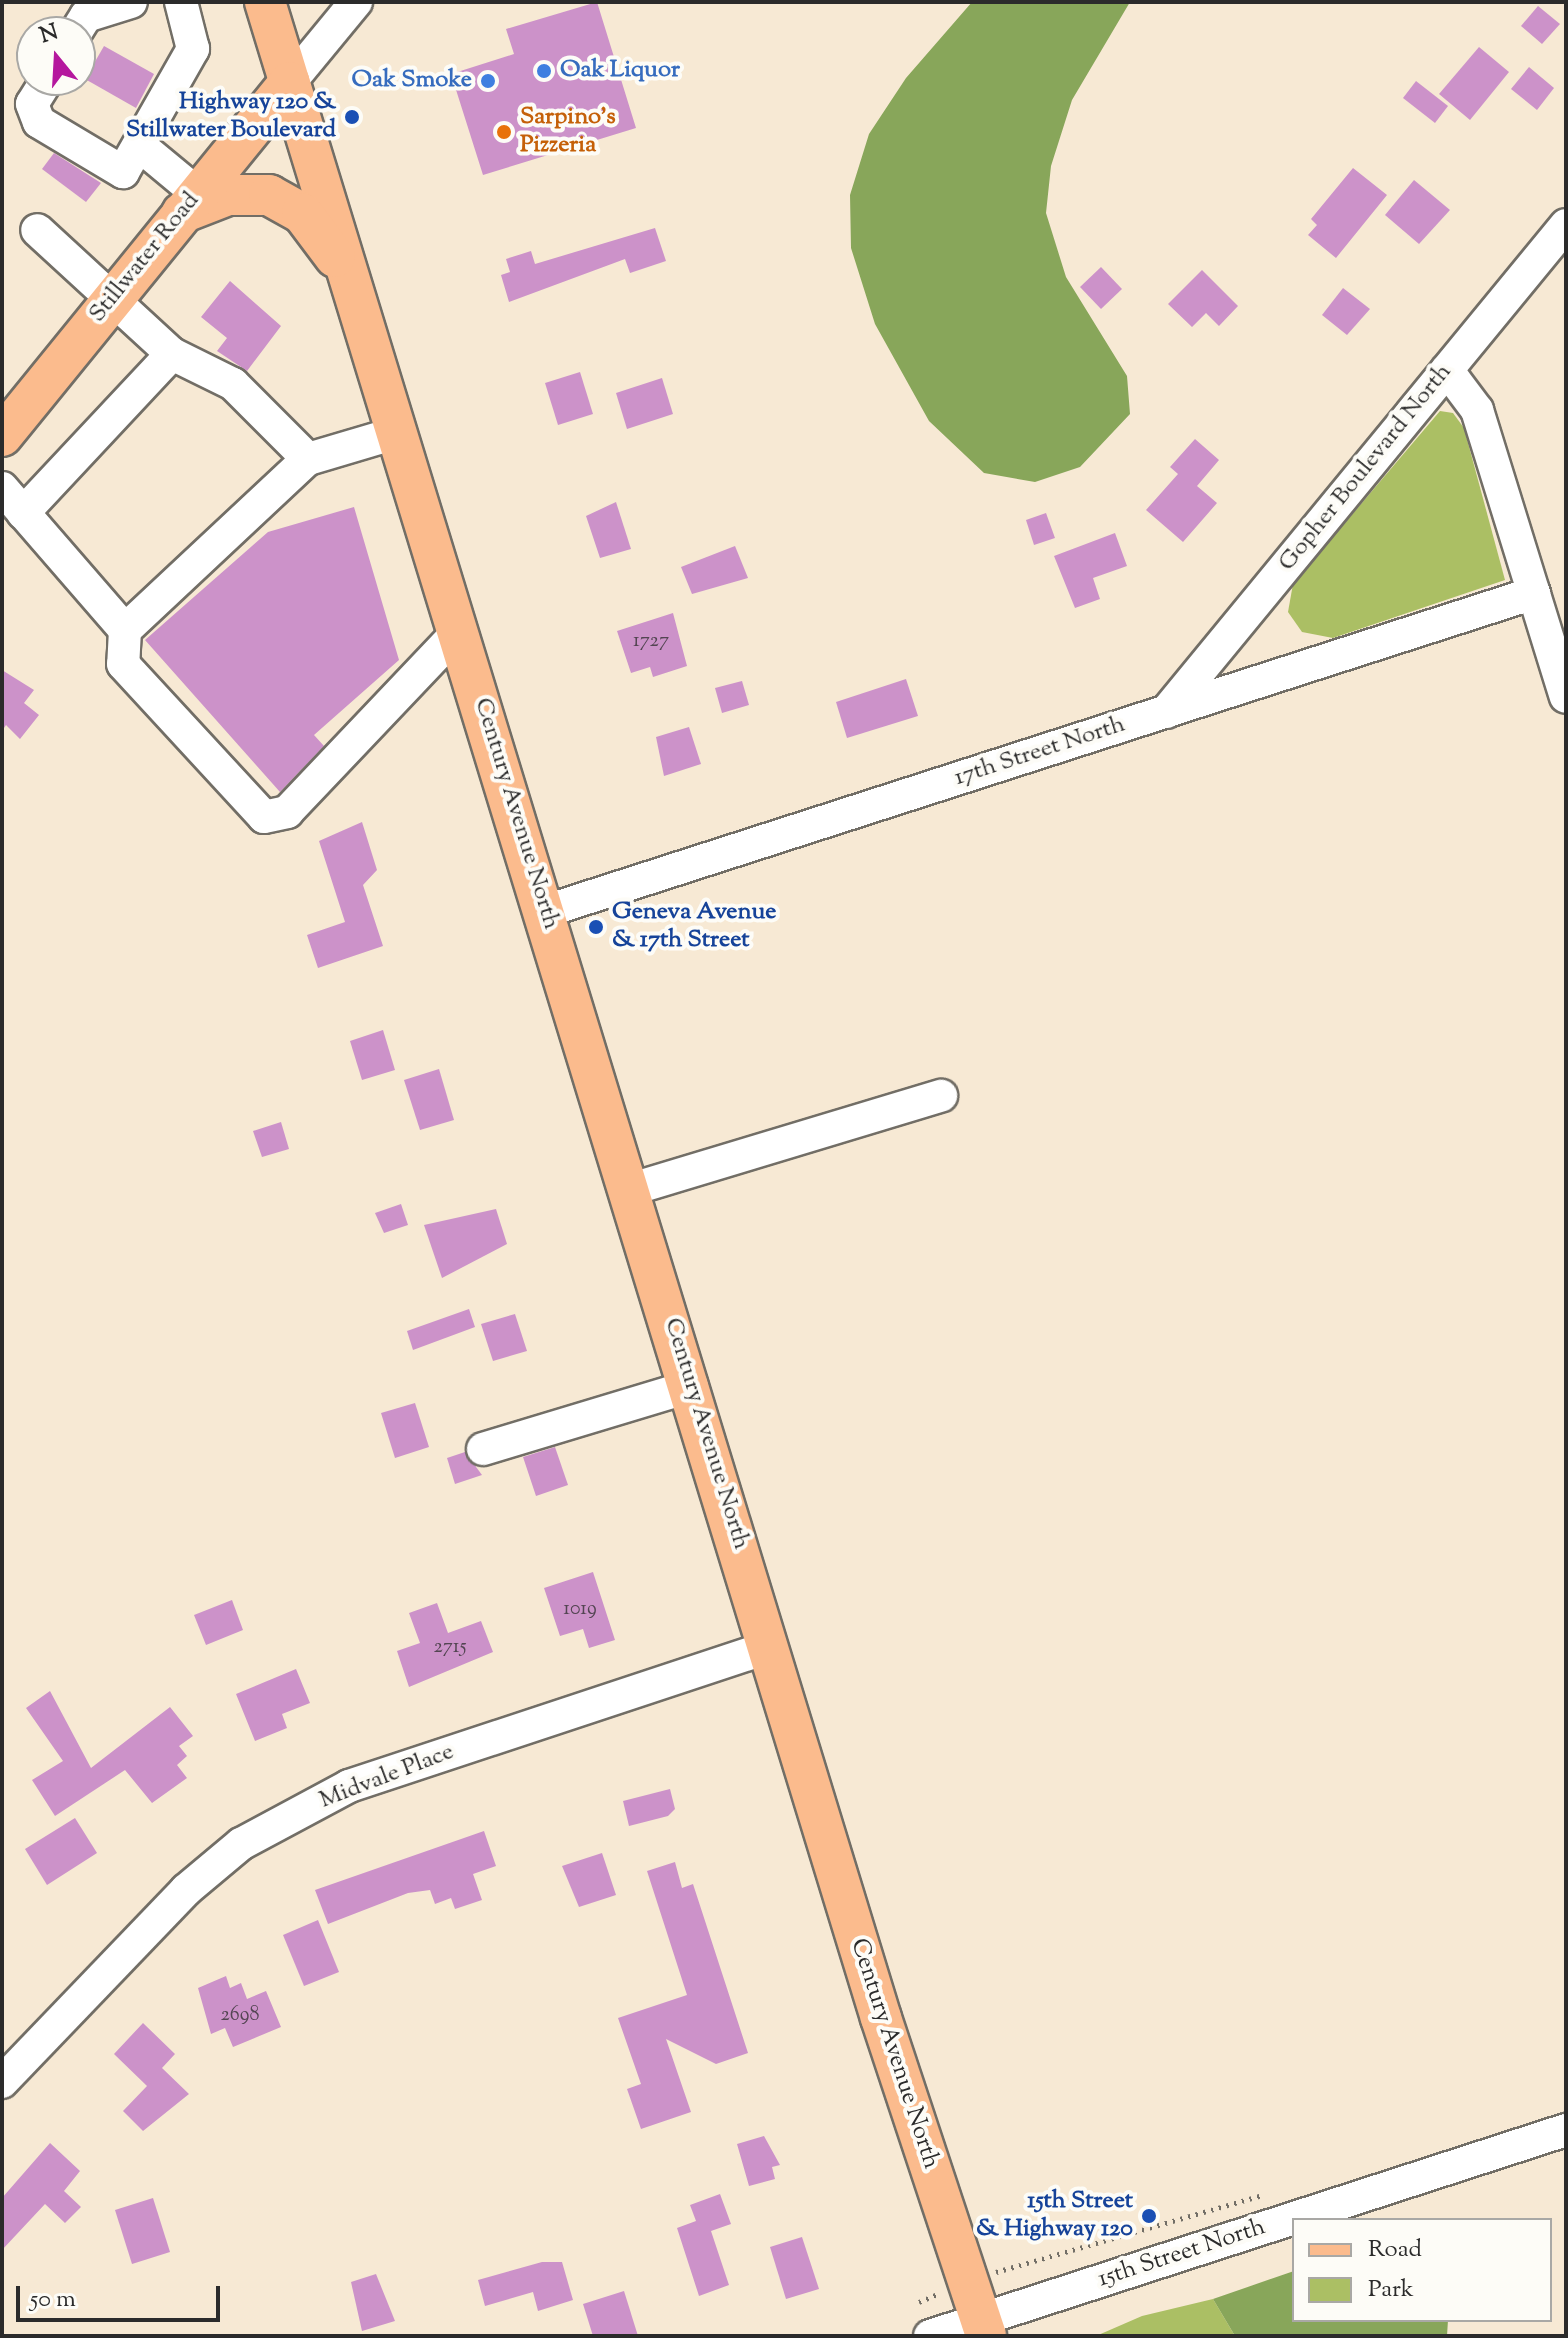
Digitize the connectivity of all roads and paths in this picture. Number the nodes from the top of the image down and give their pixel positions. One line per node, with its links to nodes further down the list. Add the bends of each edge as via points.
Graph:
1 (131, 2): 5 (street)
2 (181, 2): 8 (street, via 193,49)
3 (265, 2): 6 (main road, Century Avenue North)
4 (356, 2): 6 (street)
5 (86, 16)
6 (290, 82): 9 (main road, Stillwater Road); 12 (main road, Century Avenue North)
7 (37, 96): 8 (street, via 32,104 39,122 123,172)
8 (139, 145): 9 (street)
9 (190, 203): 12 (main road, via 234,194 278,198 308,220); 13 (main road, Stillwater Road)
10 (1566, 225): 15 (street, Gopher Boulevard North)
11 (37, 230): 13 (street)
12 (353, 283): 16 (main road, Century Avenue North)
13 (114, 296): 14 (street); 17 (main road, Stillwater Road)
14 (172, 354): 18 (street, via 233,384); 20 (street)
15 (1447, 370): 21 (street, via 1475,406); 25 (street, Gopher Boulevard North)
16 (399, 432): 18 (street); 23 (main road, Century Avenue North)
17 (2, 436)
18 (308, 459): 22 (street)
19 (2, 488): 20 (street)
20 (23, 513): 22 (street)
21 (1534, 593): 24 (street); 25 (street, 17th Street North)
22 (125, 630): 23 (street, via 123,664 264,817 287,812)
23 (460, 630): 26 (main road, Century Avenue North)
24 (1566, 697)
25 (1166, 712): 26 (street, 17th Street North)
26 (546, 911): 28 (main road, Century Avenue North)
27 (941, 1096): 28 (street)
28 (632, 1189): 29 (main road, Century Avenue North)
29 (692, 1386): 30 (street); 31 (main road, Century Avenue North)
30 (483, 1449)
31 (769, 1647): 32 (street, Midvale Place, via 349,1786 263,1831 186,1890); 36 (main road, Century Avenue North)
32 (2, 2082)
33 (1566, 2130): 34 (street, 15th Street North)
34 (1306, 2218)
35 (1292, 2223): 36 (street, 15th Street North)
36 (983, 2327): 37 (street, 15th Street North)
37 (930, 2336)

